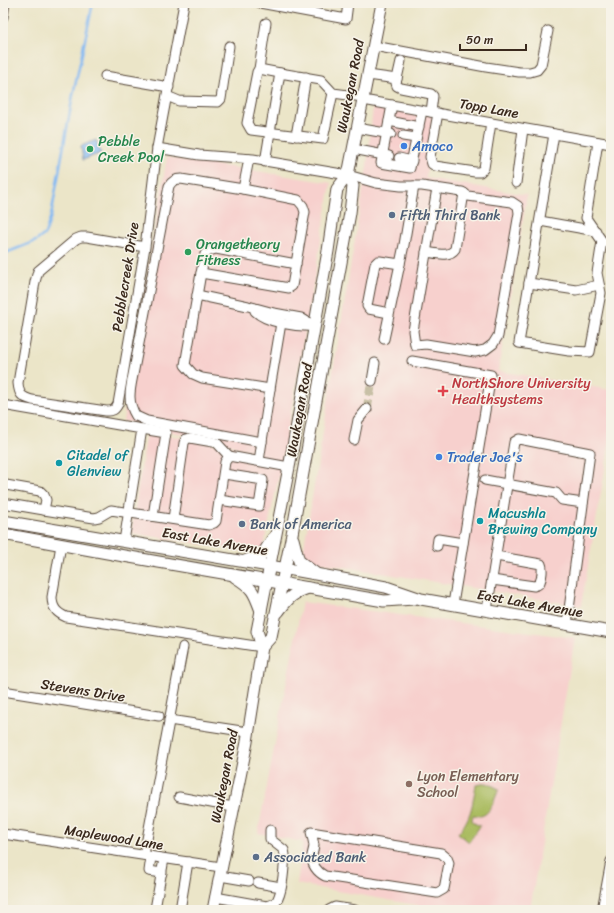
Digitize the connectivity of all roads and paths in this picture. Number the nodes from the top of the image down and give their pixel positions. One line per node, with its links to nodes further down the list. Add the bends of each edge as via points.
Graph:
1 (5, 3): 6 (street)
2 (184, 3): 18 (street, Pebblecreek Drive)
3 (260, 3): 4 (street, via 346,19)
4 (348, 3)
5 (382, 3): 10 (main road, Waukegan Road)
6 (3, 18)
7 (266, 23): 12 (street)
8 (548, 31): 10 (street, via 541,65 537,70 530,72 486,67)
9 (229, 46): 18 (street, via 221,99 218,102 179,101)
10 (374, 46): 14 (main road, Waukegan Road)
11 (401, 61): 17 (street)
12 (259, 69): 13 (street); 28 (street, via 247,123 251,130)
13 (280, 73): 16 (street); 28 (street)
14 (368, 75): 17 (street); 20 (main road, Waukegan Road)
15 (105, 76): 18 (street)
16 (306, 77): 19 (street, via 321,80); 31 (street)
17 (397, 79): 22 (street, via 397,86 401,88 431,94 433,96)
18 (168, 91): 36 (street, Pebblecreek Drive)
19 (333, 93): 20 (street, Topp Lane); 31 (street, via 323,139)
20 (363, 99): 21 (street, Topp Lane); 26 (main road, Waukegan Road)
21 (392, 106): 22 (street, Topp Lane); 23 (street)
22 (430, 112): 24 (street, Topp Lane); 24 (street, via 430,157 435,166 480,172 484,168); 25 (street)
23 (389, 121): 25 (street); 29 (street)
24 (491, 123): 27 (street, Topp Lane)
25 (419, 127): 33 (street)
26 (357, 128): 29 (street); 37 (main road, Waukegan Road)
27 (523, 129): 30 (street, Topp Lane); 44 (street)
28 (270, 133): 31 (street); 42 (street)
29 (390, 134): 38 (street)
30 (554, 134): 34 (street, Topp Lane); 49 (street)
31 (296, 136)
32 (403, 136): 33 (street)
33 (416, 138): 41 (street)
34 (598, 142): 35 (street, Topp Lane); 50 (street, via 586,218)
35 (611, 144)
36 (157, 148): 40 (street); 51 (street, Pebblecreek Drive)
37 (353, 149): 38 (street); 43 (main road, Waukegan Road)
38 (386, 156): 41 (street, via 380,163 410,168)
39 (399, 158): 41 (street)
40 (249, 159): 42 (street); 47 (street)
41 (412, 161)
42 (266, 162): 43 (street)
43 (348, 175): 45 (street, via 376,183); 62 (main road, Waukegan Road, via 337,189); 90 (main road, Waukegan Road, via 353,186 350,213)
44 (516, 183)
45 (414, 186): 46 (street); 54 (street)
46 (437, 188): 48 (street); 52 (street)
47 (244, 189): 53 (street, via 298,200 304,206); 72 (street, via 181,179 172,181 168,186 130,403 136,416 147,421)
48 (464, 194): 52 (street, via 455,249 450,254); 52 (street, via 512,202 518,206 519,213 498,336 485,350 475,352 426,344 415,345 413,331)
49 (540, 221): 50 (street); 56 (street)
50 (596, 232): 57 (street, via 602,241 597,272)
51 (145, 247): 51 (street, Pebblecreek Drive, via 81,237 38,271 18,383 21,395 32,400 106,412 115,409 118,404)
52 (426, 252)
53 (296, 264): 55 (street, via 216,249 205,254); 55 (street, via 292,286 289,288)
54 (400, 264): 60 (street); 60 (street, via 378,261 375,264 367,307)
55 (201, 273): 58 (street)
56 (529, 283): 57 (street, via 576,290); 57 (street, via 519,343 590,352 601,293)
57 (599, 285)
58 (197, 295): 59 (street); 67 (street, via 185,365 202,378)
59 (248, 306): 61 (street, via 257,314); 62 (street, via 301,318)
60 (389, 313): 63 (street)
61 (281, 323): 62 (street, via 300,327); 67 (street)
62 (314, 326): 75 (main road, Waukegan Road)
63 (384, 339)
64 (412, 361): 92 (street, via 491,375)
65 (375, 363): 66 (street)
66 (372, 381)
67 (270, 389): 72 (street)
68 (3, 405): 70 (street)
69 (367, 409): 71 (street, via 358,420)
70 (142, 429): 84 (street); 85 (street, via 166,433)
71 (354, 440)
72 (262, 442): 74 (street)
73 (229, 456): 74 (street); 76 (street, via 225,462); 86 (street, via 217,443 186,439)
74 (258, 462): 75 (street)
75 (289, 467): 88 (main road, Waukegan Road)
76 (224, 474): 80 (street); 80 (street, via 263,480 260,500 258,506)
77 (485, 480): 78 (street)
78 (507, 484): 82 (street, via 556,493 562,500); 82 (street, via 514,442 520,438 590,453); 95 (street)
79 (3, 486): 83 (street, via 40,491 46,500)
80 (219, 500): 86 (street, via 214,523 209,525)
81 (3, 503): 83 (street)
82 (583, 503): 110 (street)
83 (44, 510): 84 (street, via 94,518 111,510)
84 (128, 513): 85 (street); 91 (street)
85 (153, 516): 86 (street)
86 (173, 519)
87 (3, 521): 91 (main road, East Lake Avenue)
88 (277, 530): 96 (main road, via 261,555); 97 (main road, Waukegan Road)
89 (3, 534): 93 (main road, East Lake Avenue)
90 (292, 534): 98 (main road, Waukegan Road); 100 (main road, via 299,561)
91 (124, 541): 96 (main road, East Lake Avenue)
92 (463, 543): 94 (street, via 438,539); 106 (street)
93 (61, 545): 99 (main road, East Lake Avenue); 113 (street, via 52,598 55,610 59,614)
94 (437, 546)
95 (496, 556): 101 (street); 101 (street, via 541,564 540,582 534,586)
96 (245, 561): 97 (main road, East Lake Avenue)
97 (270, 566): 98 (main road, East Lake Avenue); 102 (main road, Waukegan Road)
98 (285, 569): 100 (main road, East Lake Avenue); 103 (main road, Waukegan Road)
99 (229, 574): 102 (main road, East Lake Avenue); 108 (main road, via 250,588 256,596)
100 (317, 574): 105 (main road, East Lake Avenue, via 386,587)
101 (492, 580): 107 (street)
102 (267, 581): 103 (main road, East Lake Avenue); 108 (main road, Waukegan Road)
103 (282, 584): 104 (main road, East Lake Avenue); 109 (main road, Waukegan Road)
104 (308, 588): 105 (main road, East Lake Avenue, via 384,601); 109 (main road, via 291,596)
105 (421, 599): 106 (main road, East Lake Avenue)
106 (452, 604): 107 (main road, East Lake Avenue)
107 (487, 610): 110 (main road, East Lake Avenue)
108 (261, 613): 113 (main road, Waukegan Road, via 258,631)
109 (276, 615): 113 (main road, Waukegan Road, via 271,637)
110 (567, 624): 111 (main road, East Lake Avenue)
111 (611, 632)
112 (183, 647): 116 (street)
113 (262, 647): 117 (main road, Waukegan Road)
114 (3, 690): 115 (street, Stevens Drive)
115 (159, 716)
116 (169, 720): 117 (street); 123 (street)
117 (248, 732): 119 (main road, Waukegan Road)
118 (179, 797): 119 (street)
119 (234, 807): 127 (main road, Waukegan Road)
120 (270, 830): 129 (street, via 270,839 284,850 285,855)
121 (311, 832): 121 (street, via 314,845 313,862 320,874 437,893 444,889 449,861 442,853)
122 (3, 834): 123 (street, Maplewood Lane)
123 (147, 856): 124 (street, Maplewood Lane); 128 (street, via 149,871)
124 (164, 859): 126 (street, Maplewood Lane); 128 (street)
125 (611, 861): 136 (street)
126 (188, 862): 127 (street, Maplewood Lane); 132 (street)
127 (220, 872): 129 (street, Maplewood Lane); 130 (main road, Waukegan Road)
128 (162, 873): 131 (street, via 155,909)
129 (281, 887): 130 (street, via 276,901 267,906)
130 (215, 897): 133 (main road, Waukegan Road)
131 (162, 910)
132 (180, 910)
133 (212, 910)
134 (329, 910): 135 (street, via 334,907)
135 (355, 910)
136 (602, 910)

